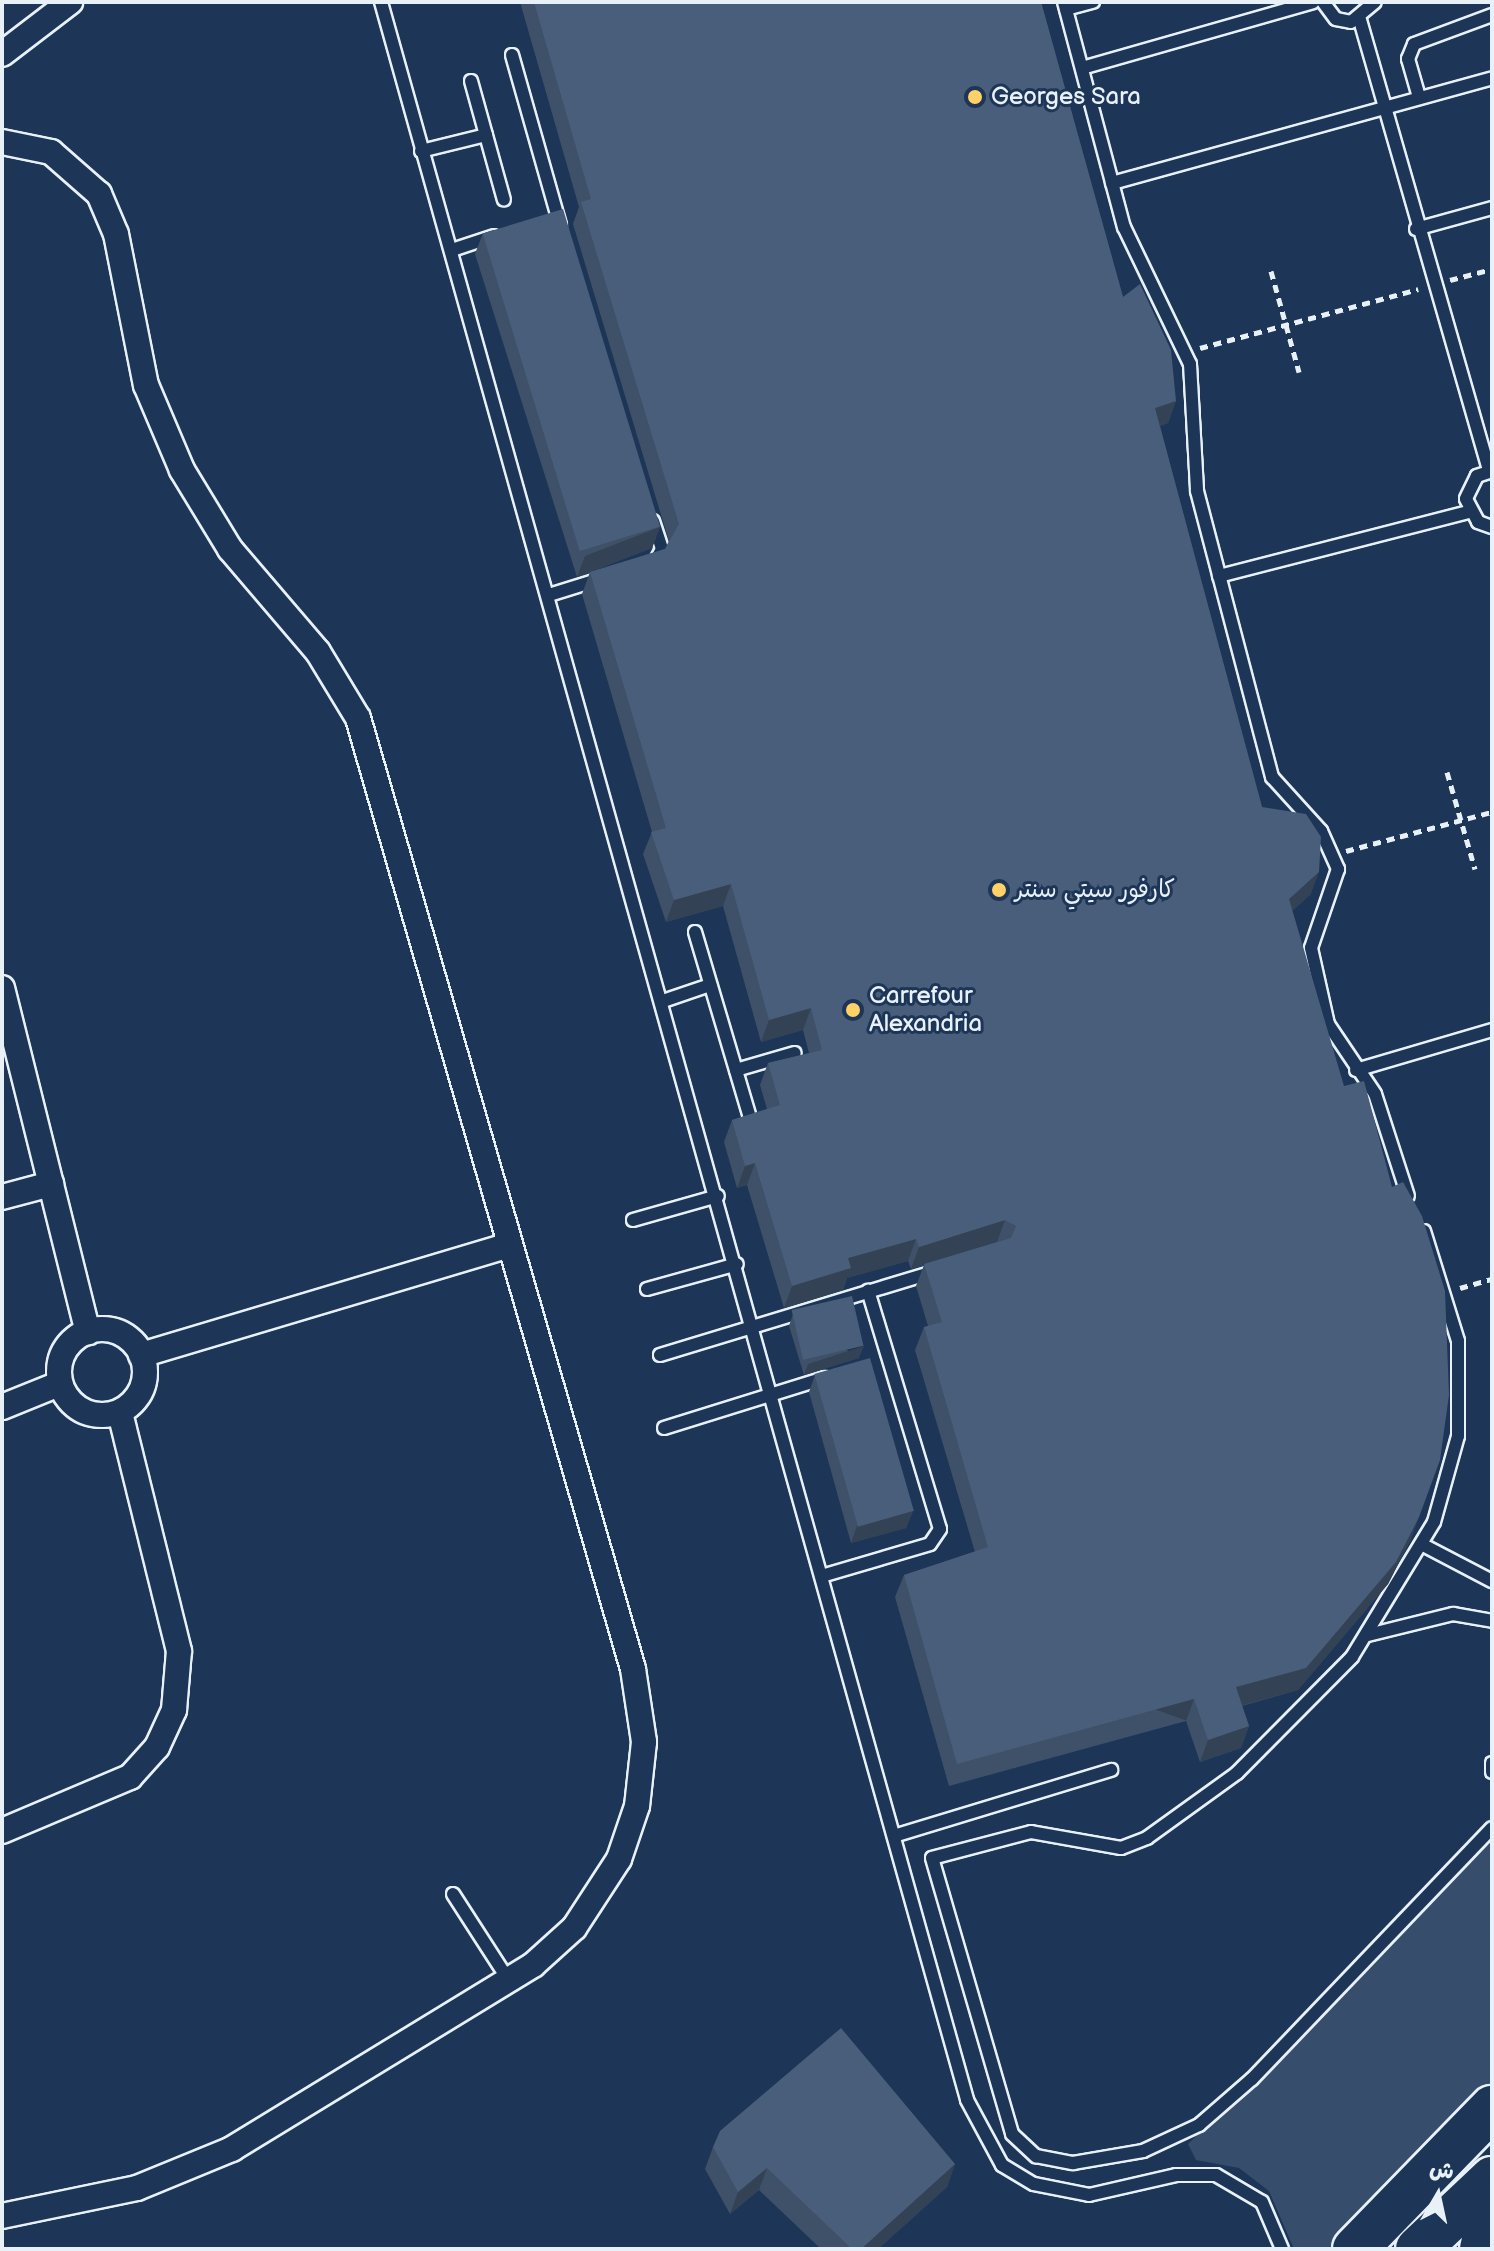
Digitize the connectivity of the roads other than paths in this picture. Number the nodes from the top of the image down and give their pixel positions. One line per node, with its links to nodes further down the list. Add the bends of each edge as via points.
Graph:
1 (70, 2): 10 (street)
2 (381, 2): 19 (lane)
3 (1093, 2): 7 (lane)
4 (1313, 2): 12 (lane)
5 (1323, 2): 9 (lane, via 1336,19)
6 (1375, 2): 9 (lane)
7 (1065, 6): 12 (lane)
8 (1492, 15): 15 (lane, via 1414,44 1408,59)
9 (1360, 20): 16 (lane)
10 (2, 54)
11 (512, 55): 23 (lane)
12 (1082, 68): 20 (lane)
13 (1492, 78): 15 (lane)
14 (471, 81): 17 (lane)
15 (1419, 97): 16 (lane)
16 (1386, 106): 20 (lane); 25 (lane)
17 (486, 135): 19 (lane); 21 (lane)
18 (2, 142): 52 (street, via 51,152 99,194 116,234 146,385 182,470 230,549 318,652 358,718)
19 (421, 151): 28 (lane)
20 (1112, 183): 35 (lane, via 1133,248 1186,352 1193,473)
21 (504, 200)
22 (1492, 208): 25 (lane)
23 (557, 215): 24 (lane); 27 (lane)
24 (542, 220)
25 (1416, 229): 29 (lane)
26 (512, 230): 28 (lane)
27 (566, 245)
28 (452, 250): 36 (lane)
29 (1491, 471): 31 (lane, via 1469,486)
30 (646, 499): 33 (lane, via 662,555)
31 (1469, 512): 32 (lane); 35 (lane)
32 (1492, 527)
33 (638, 567)
34 (624, 572): 36 (lane)
35 (1219, 576): 44 (lane, via 1275,786 1314,821 1334,854 1337,886 1311,948 1331,1034)
36 (549, 595): 40 (lane)
37 (695, 932): 38 (lane)
38 (710, 985): 40 (lane); 43 (lane)
39 (2, 988): 46 (street)
40 (663, 1001): 47 (lane)
41 (1492, 1030): 44 (lane)
42 (795, 1053): 43 (lane)
43 (736, 1070): 45 (lane)
44 (1356, 1070): 49 (lane, via 1381,1108)
45 (752, 1124)
46 (51, 1184): 48 (street); 58 (street)
47 (718, 1196): 50 (lane); 53 (lane)
48 (2, 1197)
49 (1413, 1208)
50 (633, 1220)
51 (1419, 1221): 69 (lane, via 1447,1291 1461,1403 1444,1496)
52 (509, 1245): 59 (street); 83 (street, via 633,1669 644,1742 637,1806 606,1883 574,1928)
53 (737, 1264): 55 (lane); 57 (lane)
54 (956, 1265): 56 (lane)
55 (647, 1289)
56 (868, 1291): 57 (lane); 61 (lane)
57 (754, 1326): 60 (lane); 65 (lane)
58 (88, 1332): 59 (street, via 119,1332); 64 (street, via 64,1349)
59 (141, 1355): 67 (street, via 144,1384)
60 (660, 1355)
61 (889, 1358): 62 (lane); 70 (lane, via 939,1535)
62 (874, 1363)
63 (846, 1372): 65 (lane)
64 (59, 1384): 66 (street); 67 (street, via 84,1412)
65 (774, 1394): 68 (lane); 70 (lane)
66 (2, 1407)
67 (120, 1412): 78 (street, via 179,1651 174,1710 157,1747 130,1777)
68 (664, 1428)
69 (1423, 1545): 71 (lane); 73 (lane)
70 (825, 1575): 79 (lane)
71 (1492, 1581)
72 (1492, 1621): 73 (lane, via 1453,1614)
73 (1368, 1635): 80 (lane, via 1286,1728 1147,1838 1121,1848 1031,1832)
74 (1492, 1763): 76 (lane)
75 (1111, 1770): 79 (lane)
76 (1492, 1772)
77 (1492, 1828): 80 (lane, via 1222,2107 1143,2151 1073,2163 1036,2156 1002,2115)
78 (2, 1831)
79 (897, 1835): 81 (lane)
80 (932, 1858): 81 (lane)
81 (906, 1870): 88 (lane, via 967,2100 989,2146 1018,2176 1089,2195 1176,2175 1216,2175 1262,2202)
82 (453, 1894): 83 (lane)
83 (509, 1981): 87 (street, via 232,2149 137,2188)
84 (1492, 2108): 89 (highway)
85 (1492, 2179): 90 (highway)
86 (1492, 2204): 91 (highway)
87 (2, 2216)
88 (1282, 2249)
89 (1355, 2249)
90 (1418, 2249)
91 (1482, 2249)

